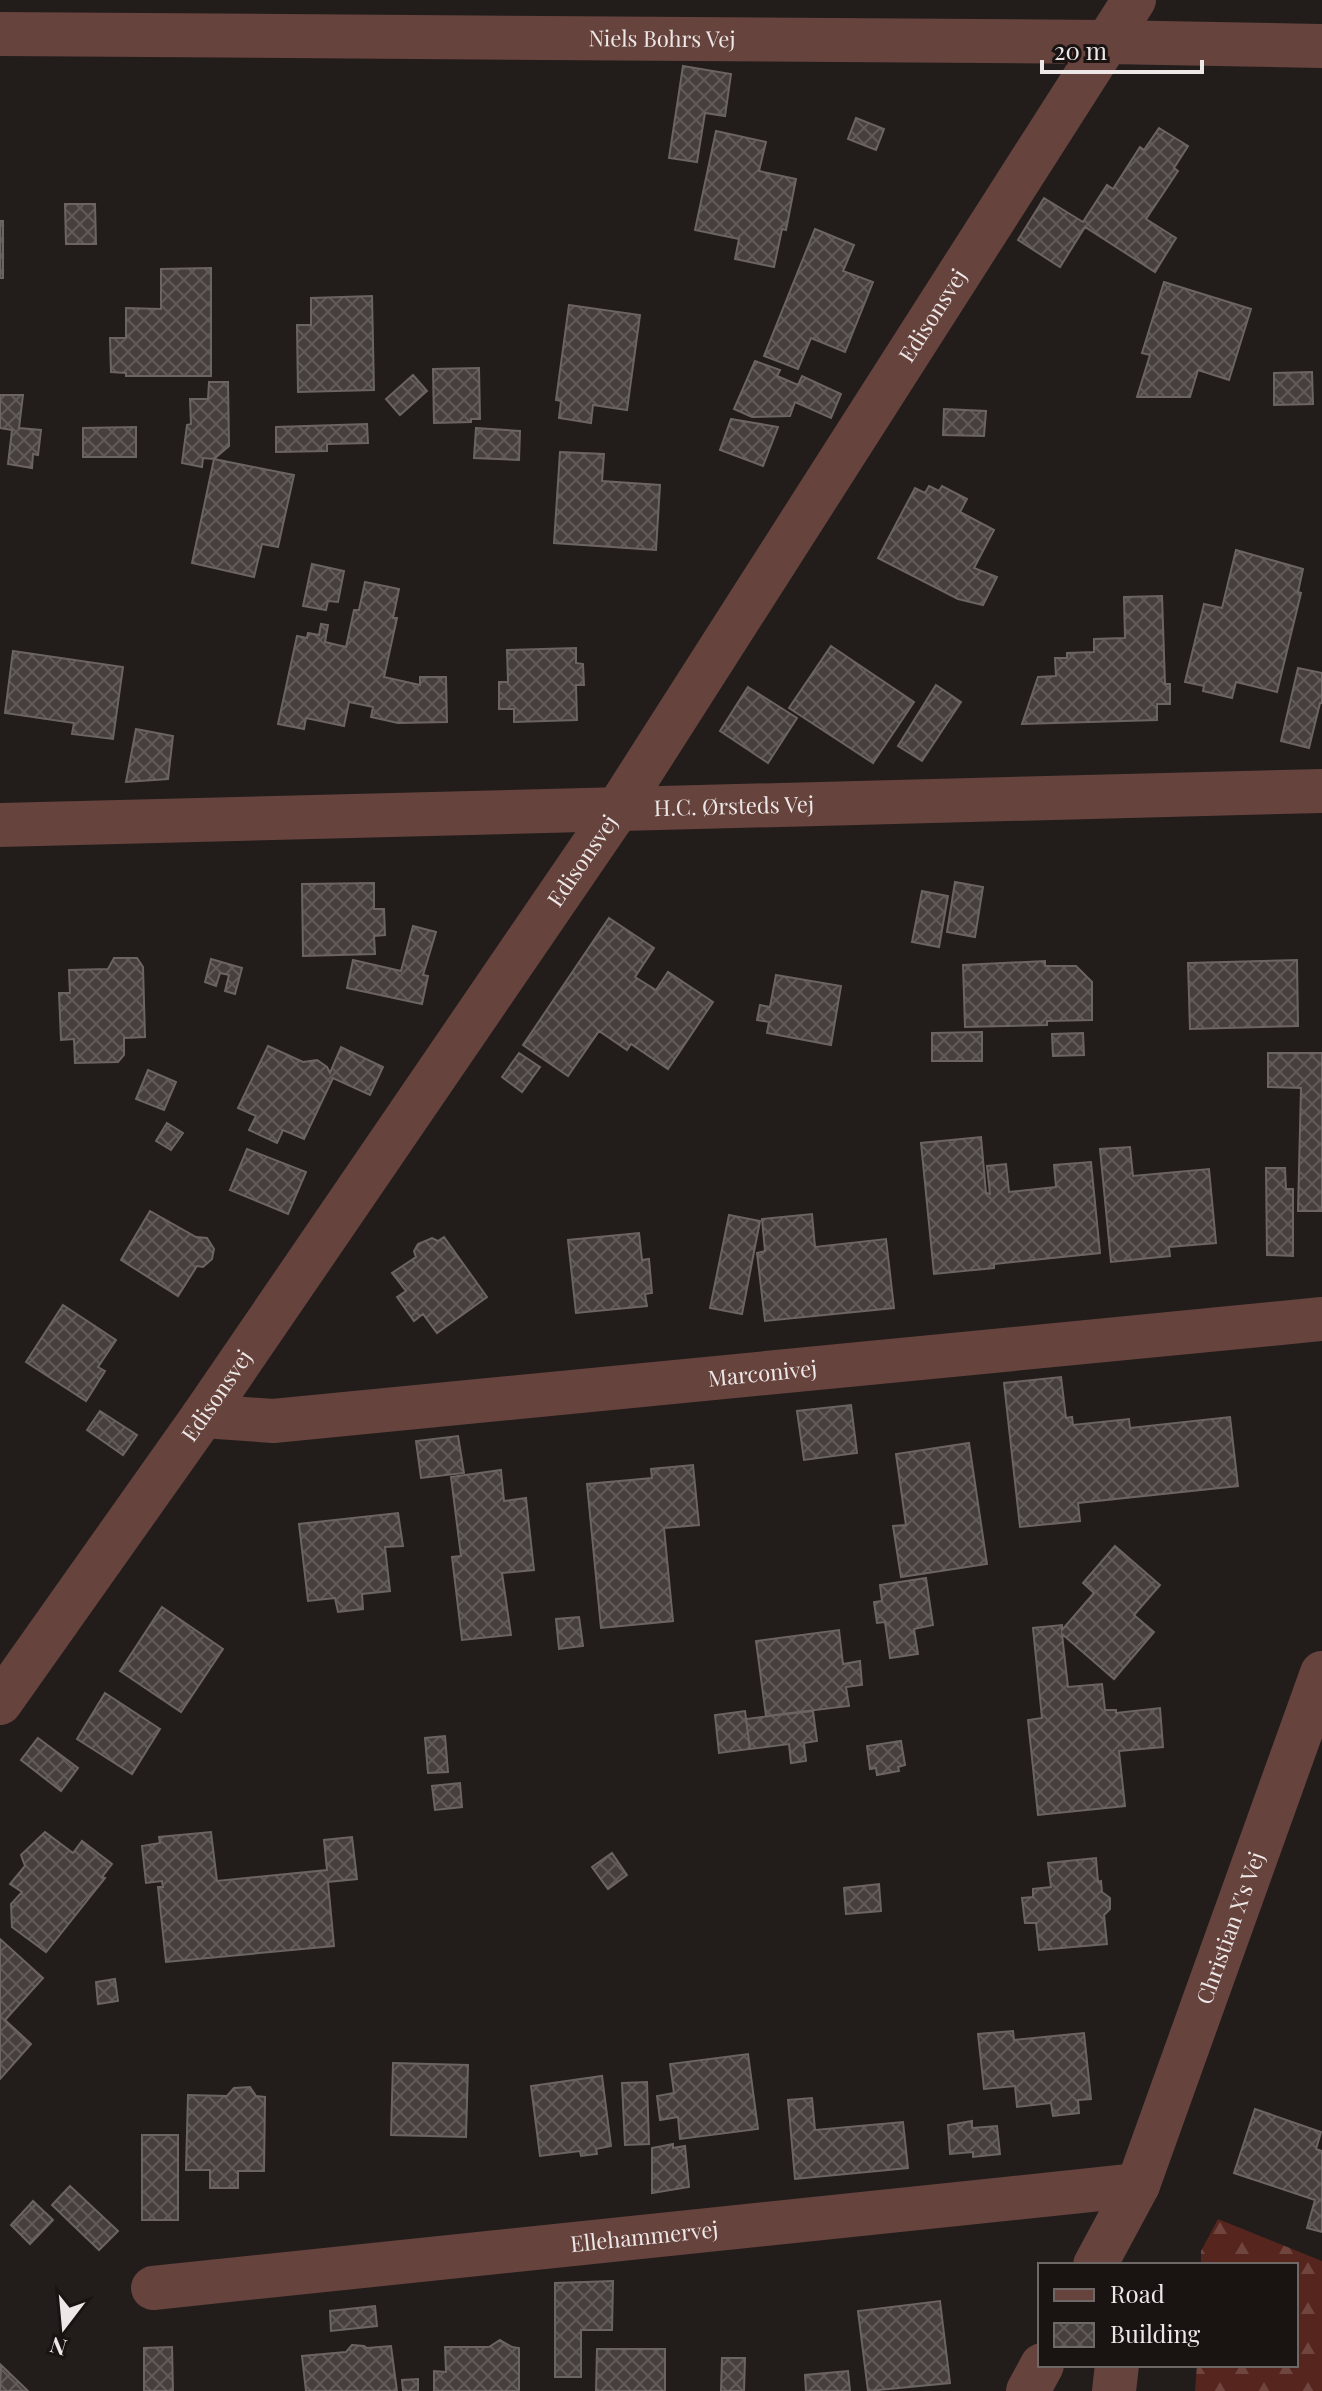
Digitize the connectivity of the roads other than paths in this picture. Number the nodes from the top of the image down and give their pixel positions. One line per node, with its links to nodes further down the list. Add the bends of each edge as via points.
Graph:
1 (1134, 0): 3 (street, Edisonsvej)
2 (0, 34): 3 (street, Niels Bohrs Vej)
3 (1107, 42): 4 (street, Niels Bohrs Vej); 6 (street, Edisonsvej)
4 (1322, 46)
5 (1322, 791): 6 (street, H.C. Ørsteds Vej)
6 (617, 810): 7 (street, H.C. Ørsteds Vej); 9 (street, Edisonsvej)
7 (0, 825)
8 (1322, 1319): 9 (street, Marconivej, via 273,1421)
9 (203, 1416): 11 (street, Edisonsvej)
10 (1322, 1673): 12 (street, Christian X's Vej)
11 (0, 1703)
12 (1138, 2185): 13 (street, Christian X's Vej); 14 (street, Christian X's Vej); 15 (street, Ellehammervej)
13 (1096, 2263)
14 (1128, 2263)
15 (153, 2288)
16 (1041, 2367): 18 (street)
17 (1117, 2367): 19 (street)
18 (1028, 2391)
19 (1114, 2391)

